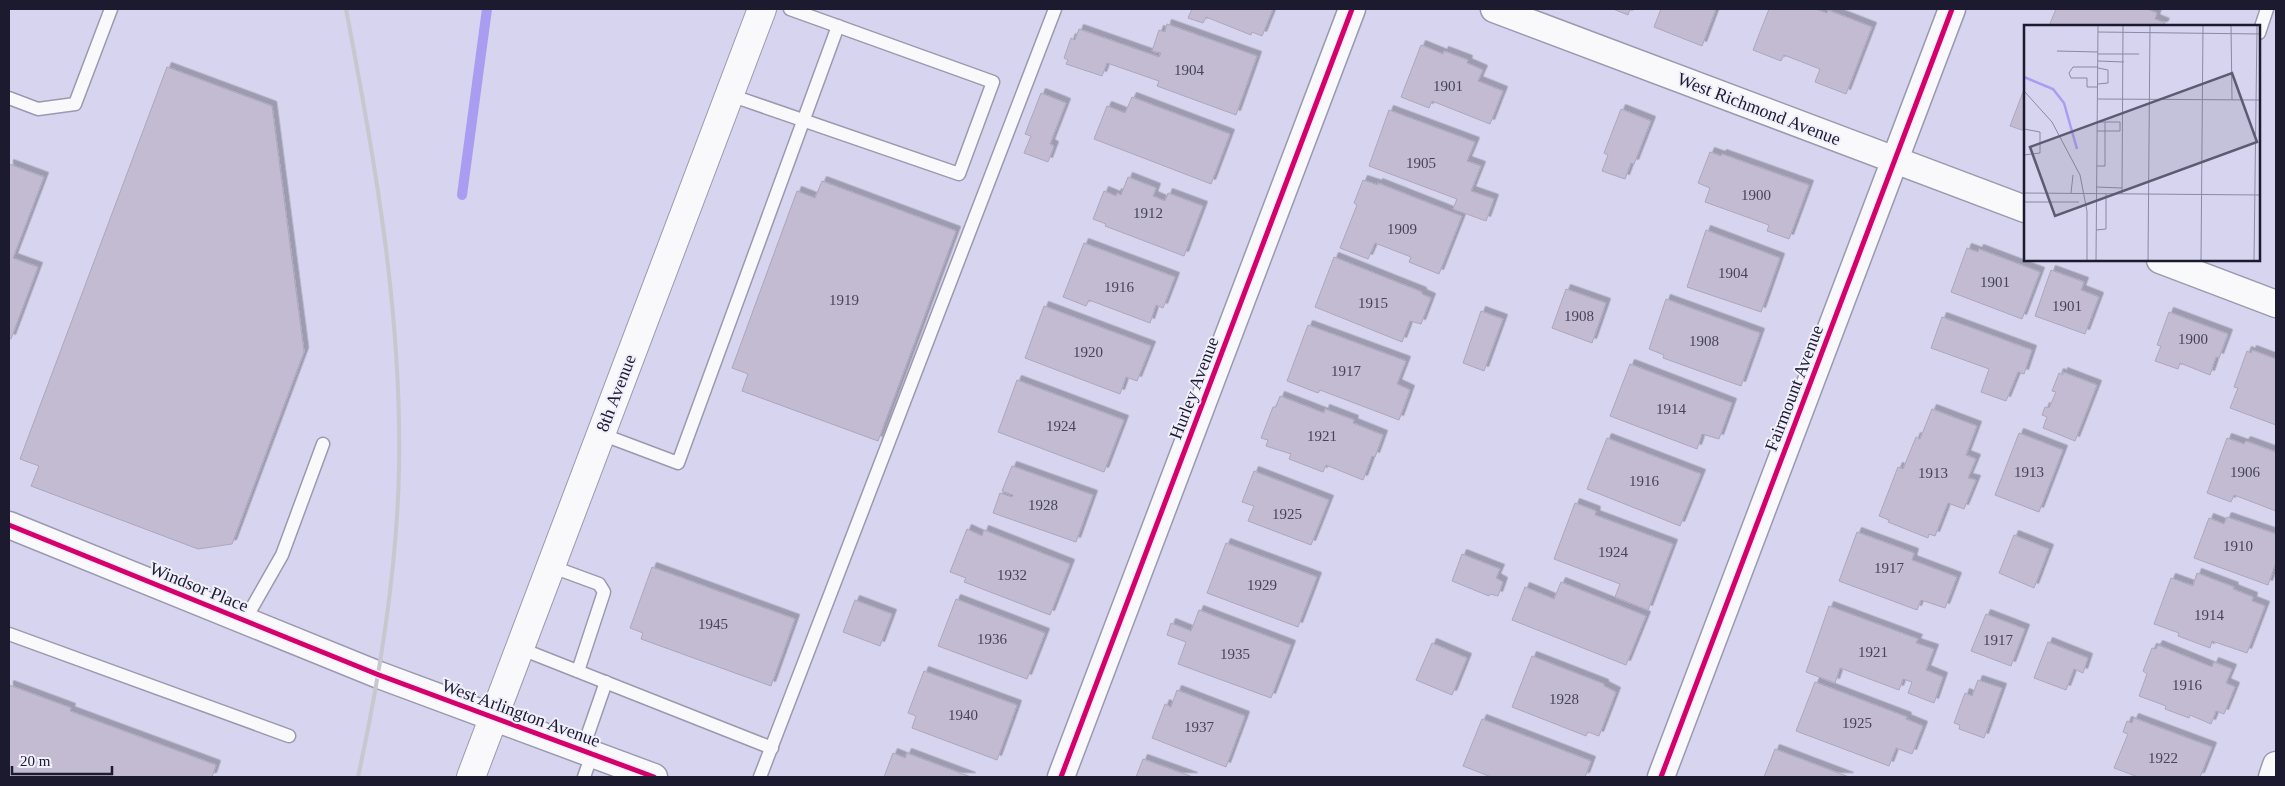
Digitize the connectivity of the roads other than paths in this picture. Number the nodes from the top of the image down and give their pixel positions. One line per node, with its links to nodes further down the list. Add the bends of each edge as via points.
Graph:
1 (111, 9): 12 (lane, via 75,104 38,109)
2 (762, 9): 11 (main road, 8th Avenue)
3 (790, 9): 9 (lane)
4 (1055, 9): 31 (lane)
5 (1352, 9): 37 (street, Hurley Avenue)
6 (1494, 9): 14 (street, West Richmond Avenue)
7 (1952, 9): 14 (street, Fairmount Avenue)
8 (2268, 9): 10 (lane)
9 (838, 26): 13 (lane); 13 (lane, via 993,82 959,174)
10 (2260, 30)
11 (730, 95): 13 (lane); 19 (main road, 8th Avenue)
12 (9, 98)
13 (804, 120): 19 (lane, via 678,464)
14 (1895, 160): 15 (street, West Richmond Avenue); 38 (street, Fairmount Avenue)
15 (2024, 209)
16 (2166, 261): 17 (street)
17 (2188, 265): 18 (street)
18 (2276, 304)
19 (601, 434): 22 (main road, 8th Avenue)
20 (323, 444): 23 (lane, via 282,555)
21 (9, 525): 23 (street, Windsor Place)
22 (550, 566): 25 (main road, 8th Avenue); 26 (lane, via 599,584 604,592)
23 (245, 620): 27 (street, Windsor Place)
24 (9, 634): 30 (lane)
25 (519, 648): 26 (lane); 29 (main road, 8th Avenue)
26 (578, 671): 28 (lane)
27 (379, 675): 29 (street, West Arlington Avenue)
28 (606, 682): 31 (lane); 32 (lane)
29 (492, 717): 32 (street, West Arlington Avenue); 34 (main road, 8th Avenue)
30 (289, 736)
31 (772, 748): 36 (lane)
32 (586, 761): 35 (street, West Arlington Avenue)
33 (2276, 765): 39 (street)
34 (471, 777)
35 (654, 777)
36 (760, 777)
37 (1061, 777)
38 (1661, 777)
39 (2272, 777)

